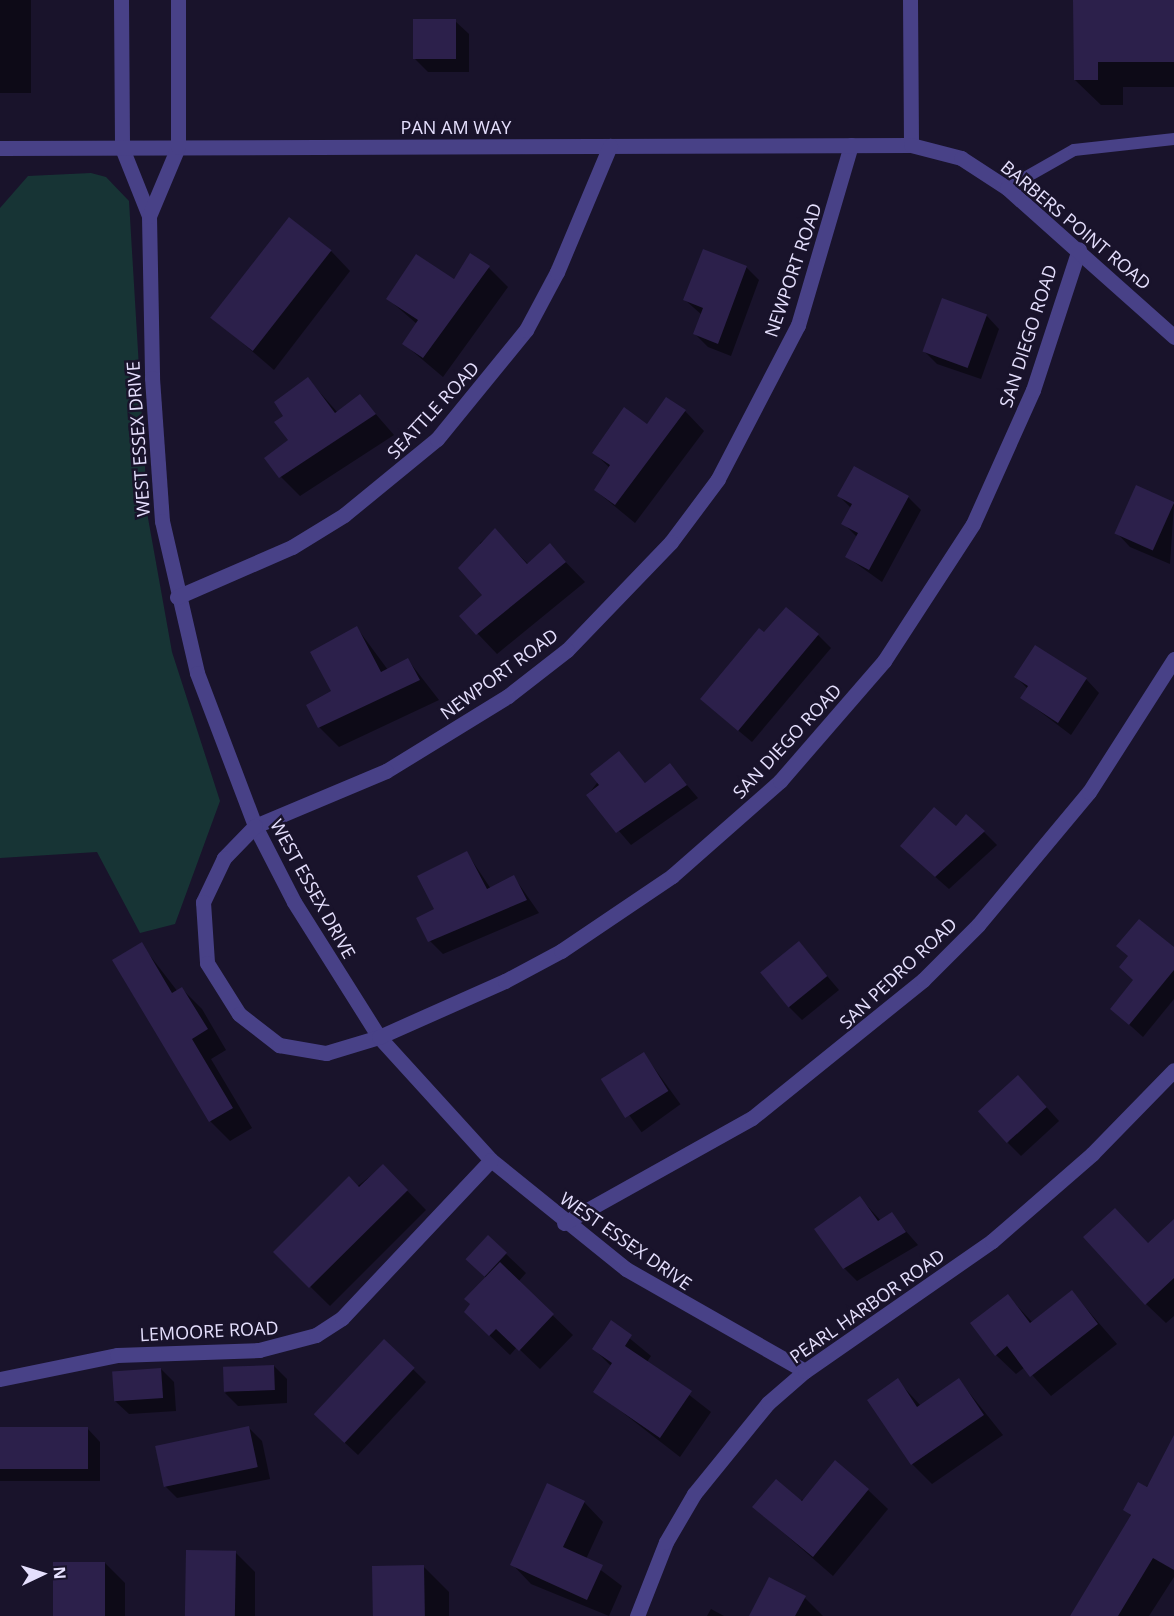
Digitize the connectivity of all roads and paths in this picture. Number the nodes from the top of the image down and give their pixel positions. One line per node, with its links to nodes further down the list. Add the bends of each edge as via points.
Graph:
1 (121, 0): 10 (street, WEST ESSEX DRIVE)
2 (178, 0): 8 (street, WEST ESSEX DRIVE)
3 (910, 0): 6 (street)
4 (1174, 139): 11 (lane, via 1074,150)
5 (851, 145): 6 (street, PAN AM WAY); 7 (street, PAN AM WAY); 17 (street, NEWPORT ROAD, via 798,326 730,458 670,543 567,650 508,696 386,771)
6 (911, 145): 11 (street, BARBERS POINT ROAD, via 961,158)
7 (610, 146): 8 (street, PAN AM WAY); 15 (street, SEATTLE ROAD, via 557,272 526,330 437,439 345,515 292,547)
8 (178, 147): 10 (street, PAN AM WAY); 12 (street, WEST ESSEX DRIVE)
9 (0, 148): 10 (street, PAN AM WAY)
10 (122, 148): 12 (street, WEST ESSEX DRIVE)
11 (1007, 188): 13 (street, BARBERS POINT ROAD)
12 (149, 216): 15 (street, WEST ESSEX DRIVE, via 155,446)
13 (1079, 249): 14 (street, BARBERS POINT ROAD); 18 (street, SAN DIEGO ROAD, via 1033,390 973,524 929,597 833,726 728,831 618,914 505,981)
14 (1174, 338)
15 (177, 597): 17 (street, WEST ESSEX DRIVE, via 222,748)
16 (1174, 659): 21 (street, SAN PEDRO ROAD, via 1082,801 986,916 923,980 752,1118)
17 (255, 826): 18 (street, WEST ESSEX DRIVE, via 294,903); 18 (street, NEWPORT ROAD, via 224,858 203,902 207,963 239,1014 279,1045 326,1053)
18 (379, 1037): 20 (street, WEST ESSEX DRIVE)
19 (1174, 1070): 22 (street, PEARL HARBOR ROAD, via 1092,1154 992,1241)
20 (491, 1160): 21 (street, WEST ESSEX DRIVE); 23 (street, LEMOORE ROAD, via 342,1318 316,1335 259,1350 117,1355)
21 (564, 1223): 22 (street, WEST ESSEX DRIVE, via 679,1303)
22 (806, 1371): 24 (street, PEARL HARBOR ROAD, via 729,1446 694,1494 666,1542)
23 (0, 1379)
24 (637, 1616)

